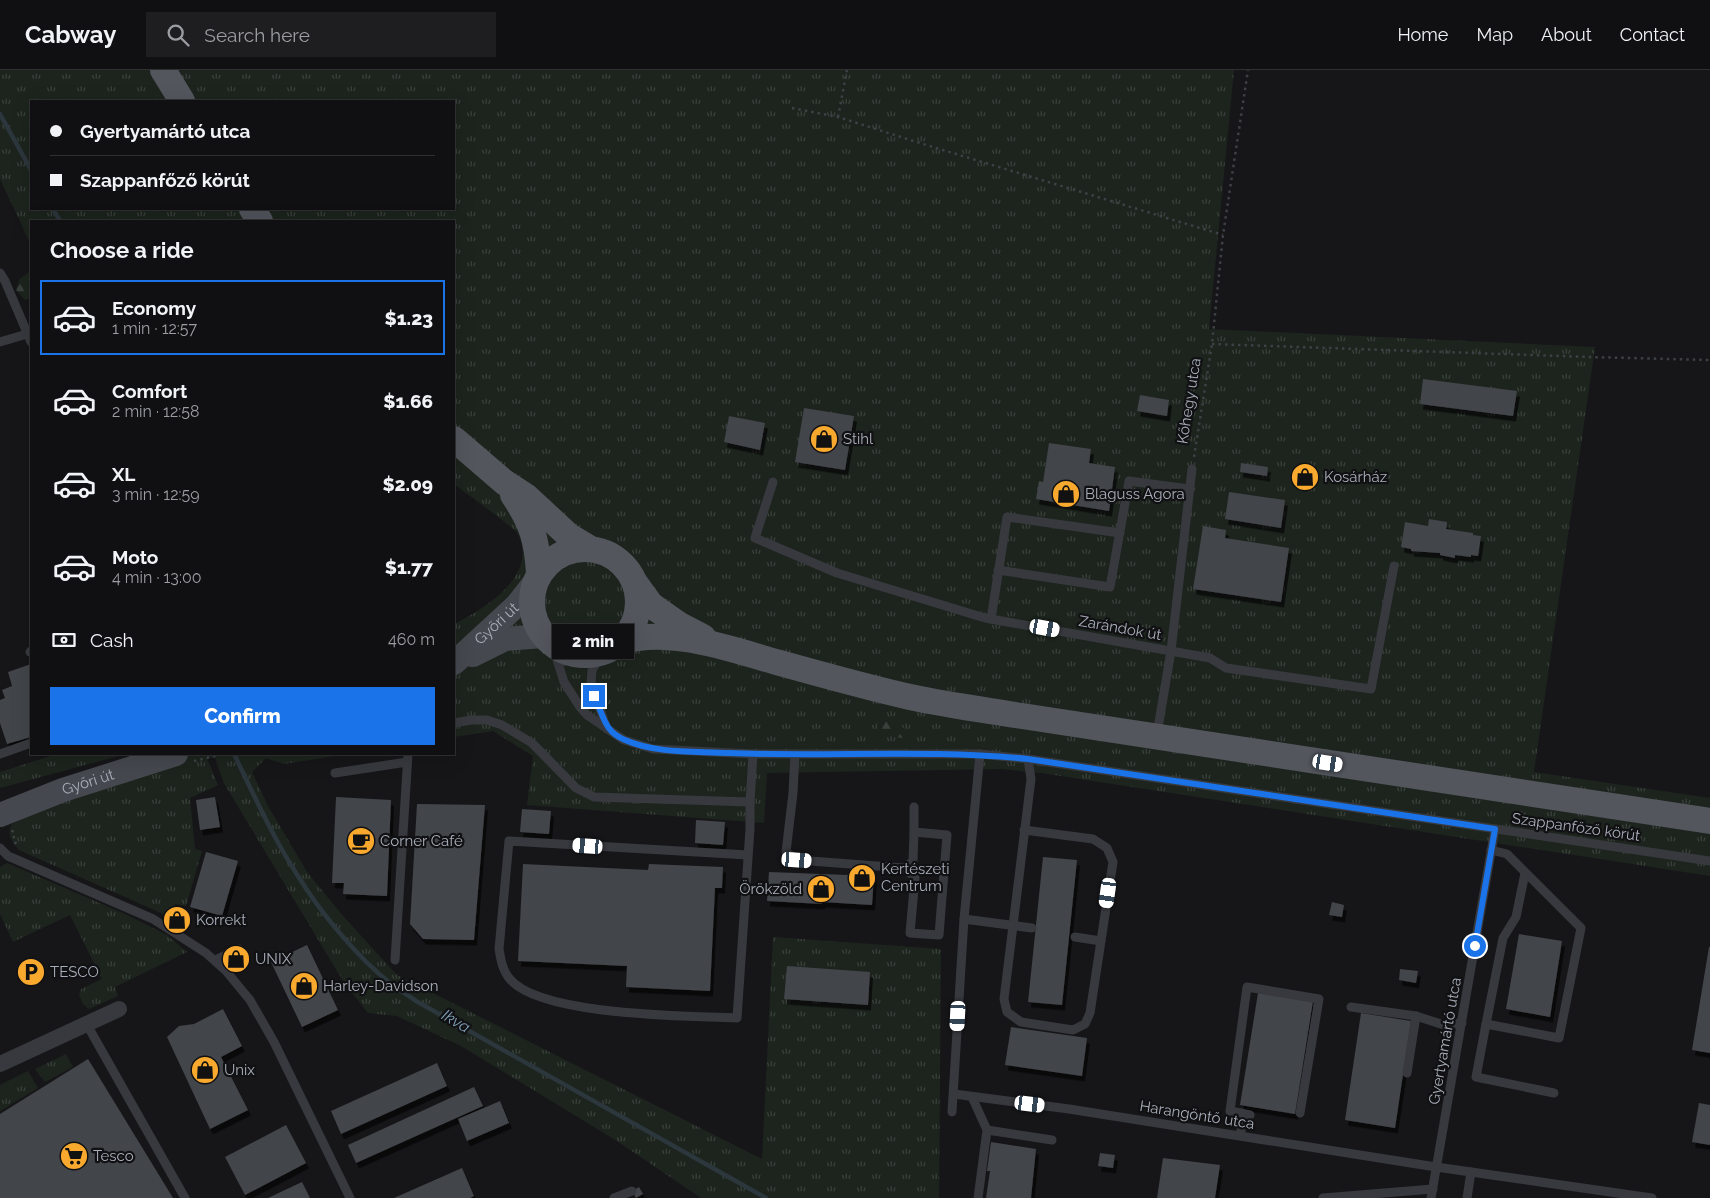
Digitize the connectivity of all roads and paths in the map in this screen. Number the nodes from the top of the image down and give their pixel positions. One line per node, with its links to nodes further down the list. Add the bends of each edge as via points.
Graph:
1 (163, 70): 4 (main road)
2 (847, 70): 6 (path)
3 (1248, 70): 7 (path, Kőhegy utca)
4 (181, 100)
5 (792, 108): 6 (path)
6 (838, 117): 7 (path)
7 (1223, 235): 11 (path, Kőhegy utca)
8 (0, 273): 9 (lane)
9 (29, 338): 10 (lane)
10 (0, 342)
11 (1212, 344): 12 (path); 14 (path, Kőhegy utca)
12 (1710, 360)
13 (455, 440): 15 (main road)
14 (1192, 469): 17 (lane)
15 (504, 482): 19 (main road, via 527,497 569,536); 22 (main road, via 532,528 538,549)
16 (774, 482): 24 (lane, Zarándok út, via 755,538 837,573)
17 (1189, 489): 18 (lane, via 1128,481); 28 (lane)
18 (1120, 533): 21 (lane, via 1110,587); 21 (lane, via 1007,516)
19 (589, 548): 22 (main road, via 558,555); 23 (main road, via 604,551 620,562)
20 (1394, 566): 28 (lane, Zarándok út, via 1370,688 1226,668 1210,658)
21 (998, 570): 24 (lane)
22 (537, 578): 25 (main road, via 532,610 537,627); 29 (main road, Győri út, via 517,605)
23 (636, 583): 26 (main road, via 651,605 678,624); 27 (main road, via 638,609 629,632)
24 (991, 619): 28 (lane, Zarándok út)
25 (548, 640): 27 (main road, via 564,651 576,654 590,654); 30 (main road, Győri út, via 505,639); 32 (lane, Szappanfőző körút, via 570,693 587,715)
26 (717, 644): 27 (main road, via 655,636 633,638); 33 (main road, via 912,697)
27 (612, 646): 32 (lane, via 592,670 592,684)
28 (1171, 651): 33 (lane)
29 (455, 663)
30 (455, 664)
31 (455, 723): 45 (lane, via 487,720 502,725 532,744 576,788 594,796)
32 (607, 729): 36 (lane, Szappanfőző körút, via 624,740 653,749)
33 (1156, 737): 48 (main road)
34 (30, 742): 35 (lane)
35 (0, 754)
36 (753, 754): 37 (lane, Szappanfőző körút); 45 (lane)
37 (795, 754): 38 (lane, Szappanfőző körút); 56 (lane, via 786,852 797,860)
38 (980, 754): 43 (lane, Szappanfőző körút); 58 (lane)
39 (220, 755): 41 (path)
40 (163, 756): 47 (main road, Győri út)
41 (209, 758)
42 (407, 758): 44 (lane); 65 (lane)
43 (1028, 759): 49 (lane, Szappanfőző körút); 50 (lane, via 1031,779)
44 (335, 773)
45 (750, 802): 54 (lane)
46 (914, 807): 51 (lane)
47 (0, 815)
48 (1710, 821)
49 (1495, 829): 53 (lane, Gyertyamártó utca); 55 (lane, Szappanfőző körút)
50 (1024, 830): 59 (lane); 62 (lane, via 1093,840 1108,848 1113,862)
51 (914, 832): 56 (lane, via 913,861); 56 (lane, via 947,835 939,935 910,932 915,878)
52 (0, 848): 64 (lane, via 8,856 153,919)
53 (1491, 850): 57 (lane, via 1507,854); 70 (lane, Gyertyamártó utca)
54 (748, 856): 54 (lane, via 505,841 499,949 502,966 509,979 526,992 545,999 616,1012 738,1018)
55 (1710, 861)
56 (904, 868)
57 (1524, 872): 71 (lane, via 1516,917 1503,938); 71 (lane, via 1581,928 1563,1039)
58 (964, 919): 59 (lane); 75 (lane)
59 (1012, 925): 60 (lane); 62 (lane, via 1004,998 1007,1012 1021,1022 1073,1030 1085,1024 1090,1014)
60 (1032, 928)
61 (1075, 937): 62 (lane)
62 (1102, 941)
63 (239, 949): 64 (lane)
64 (215, 960): 87 (lane, via 250,1000 274,1042)
65 (395, 960)
66 (1351, 1006): 68 (lane)
67 (119, 1009): 69 (street)
68 (1416, 1016): 70 (lane, via 1444,1025); 73 (lane)
69 (86, 1023): 72 (street); 86 (lane)
70 (1462, 1023): 82 (lane, Gyertyamártó utca)
71 (1486, 1024): 74 (lane, via 1476,1077)
72 (0, 1064)
73 (1407, 1073)
74 (1554, 1093)
75 (954, 1094): 76 (lane, Harangöntő utca); 77 (lane)
76 (972, 1097): 79 (lane); 80 (lane, Harangöntő utca)
77 (952, 1112)
78 (1300, 1113): 80 (lane, via 1319,999 1247,987 1230,1111 1246,1114)
79 (987, 1130): 81 (lane); 89 (lane)
80 (1240, 1135): 82 (lane, Harangöntő utca)
81 (1052, 1140)
82 (1436, 1167): 83 (lane, Harangöntő utca); 85 (lane, Gyertyamártó utca)
83 (1471, 1172): 91 (lane); 92 (lane, Harangöntő utca)
84 (632, 1191): 88 (lane)
85 (1432, 1193): 90 (lane)
86 (185, 1198)
87 (350, 1198)
88 (614, 1198)
89 (978, 1198)
90 (1323, 1198)
91 (1467, 1198)
92 (1652, 1198)

